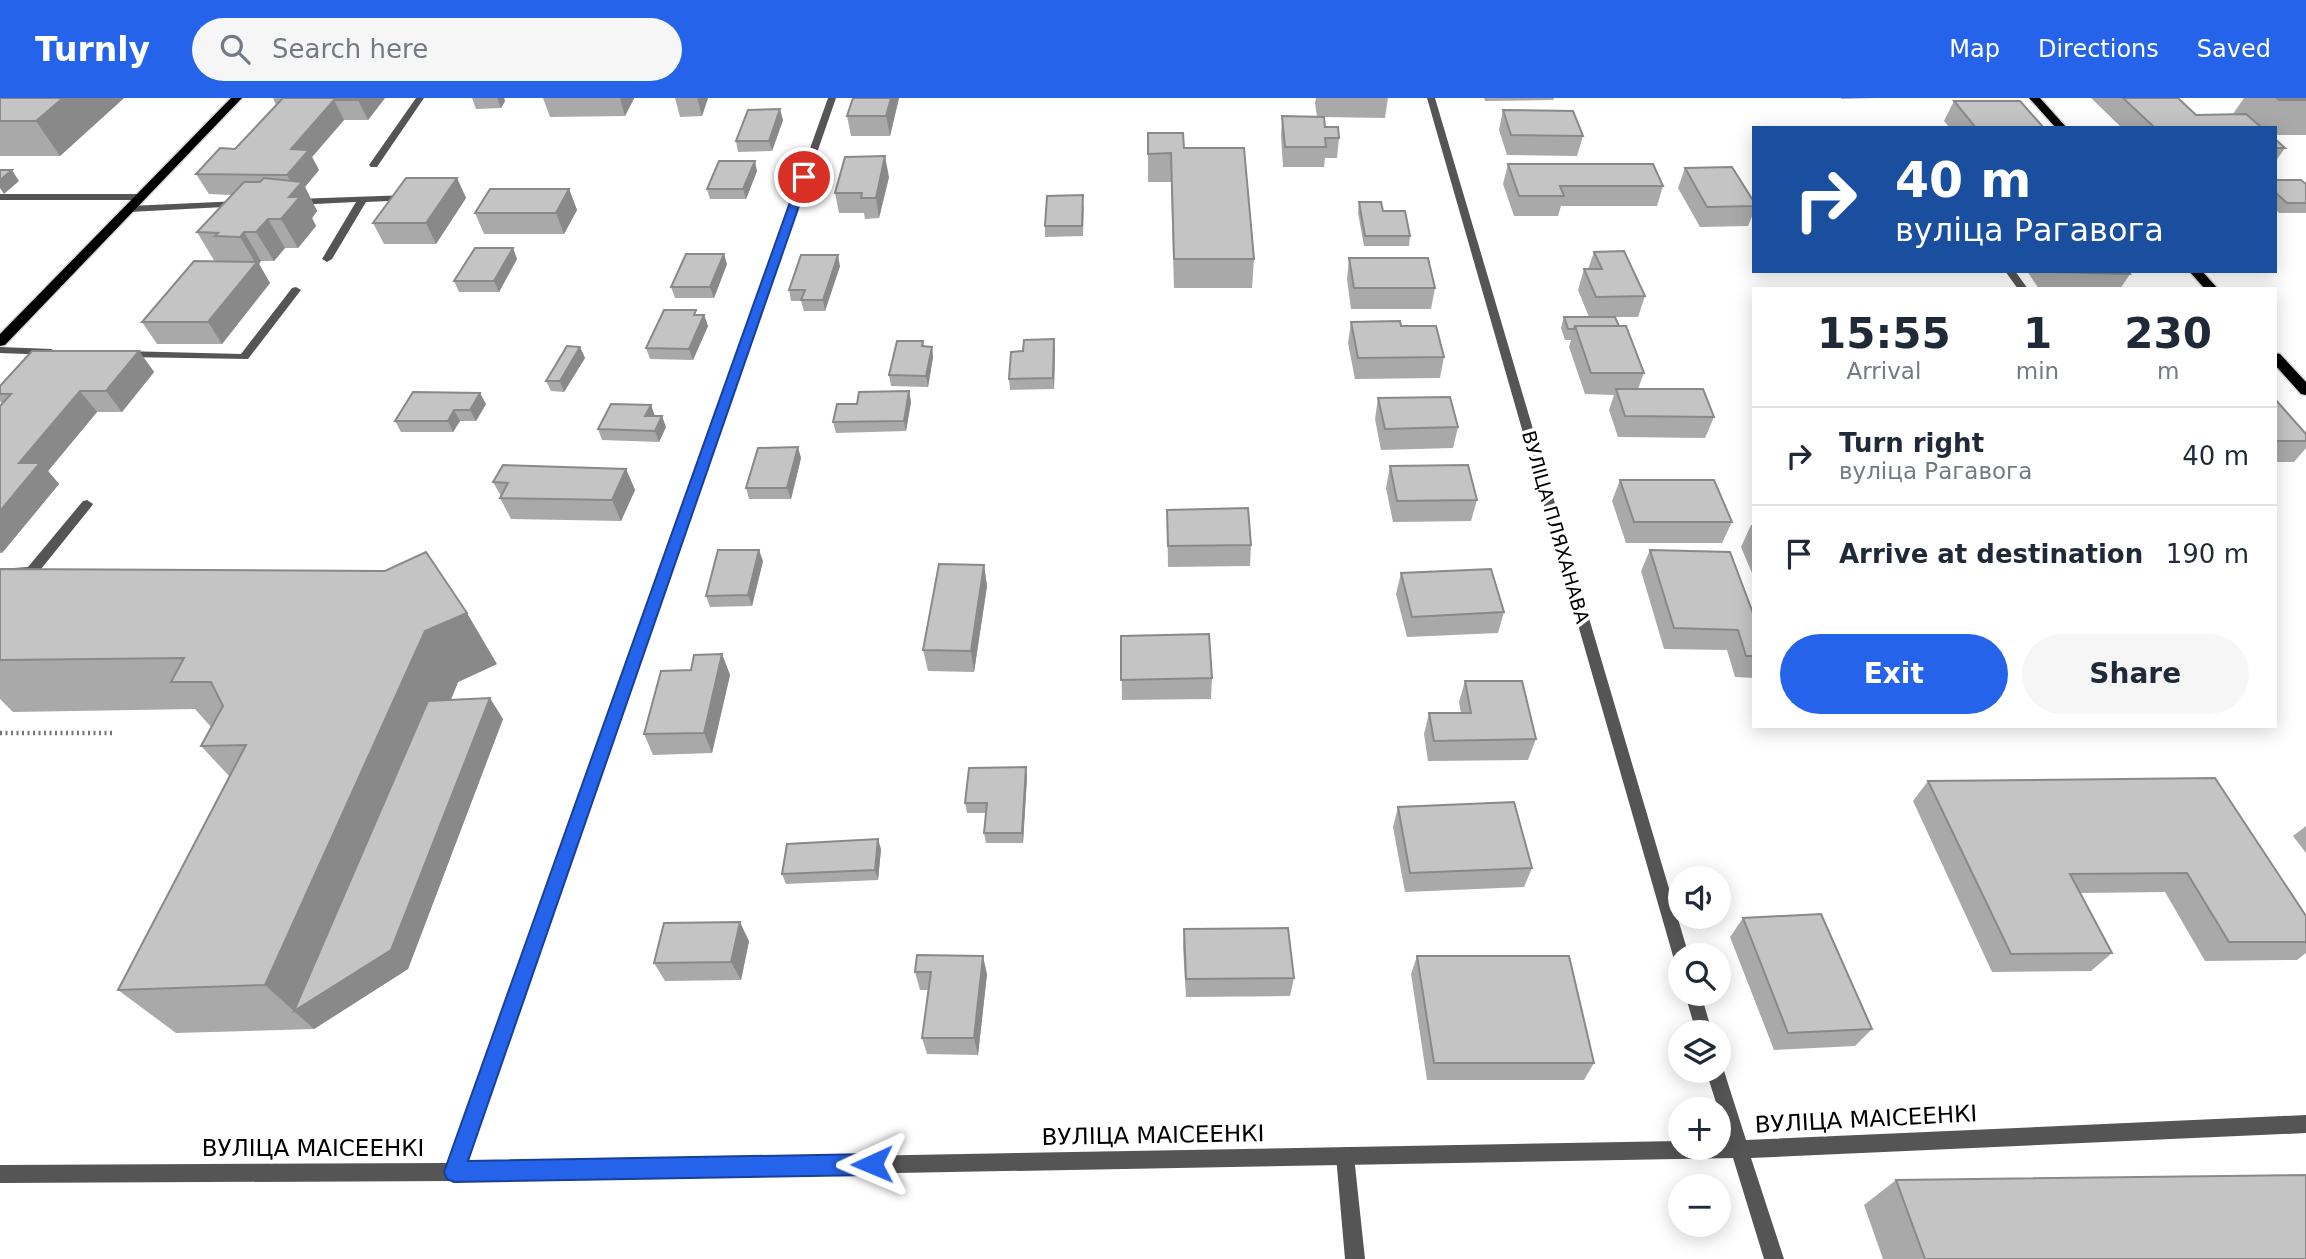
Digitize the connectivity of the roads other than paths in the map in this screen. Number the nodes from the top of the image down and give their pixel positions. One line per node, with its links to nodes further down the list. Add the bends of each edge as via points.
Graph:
1 (237, 98): 9 (main road)
2 (420, 98): 7 (street)
3 (832, 98): 32 (street)
4 (1431, 98): 27 (street, ВУЛІЦА ПЛЯХАНАВА)
5 (2034, 98): 6 (main road)
6 (2060, 126)
7 (374, 165)
8 (0, 197): 9 (street)
9 (142, 197): 14 (main road)
10 (409, 198): 11 (street)
11 (363, 199): 12 (street); 15 (street)
12 (281, 202)
13 (254, 204): 14 (street)
14 (129, 209): 19 (main road)
15 (327, 259)
16 (2197, 273): 17 (main road)
17 (2210, 287)
18 (296, 290): 22 (street, via 244,358)
19 (0, 342)
20 (0, 350): 21 (street)
21 (61, 352)
22 (113, 354)
23 (2277, 359): 24 (main road)
24 (2306, 391)
25 (88, 504): 26 (street, via 32,571)
26 (0, 574)
27 (1677, 943)
28 (1719, 1083): 30 (street)
29 (2306, 1124): 30 (street, ВУЛІЦА МАІСЕЕНКІ)
30 (1738, 1149): 31 (street, ВУЛІЦА МАІСЕЕНКІ); 35 (street)
31 (1345, 1156): 32 (street, ВУЛІЦА МАІСЕЕНКІ); 34 (street)
32 (454, 1172): 33 (street, ВУЛІЦА МАІСЕЕНКІ)
33 (0, 1174)
34 (1355, 1259)
35 (1774, 1259)

